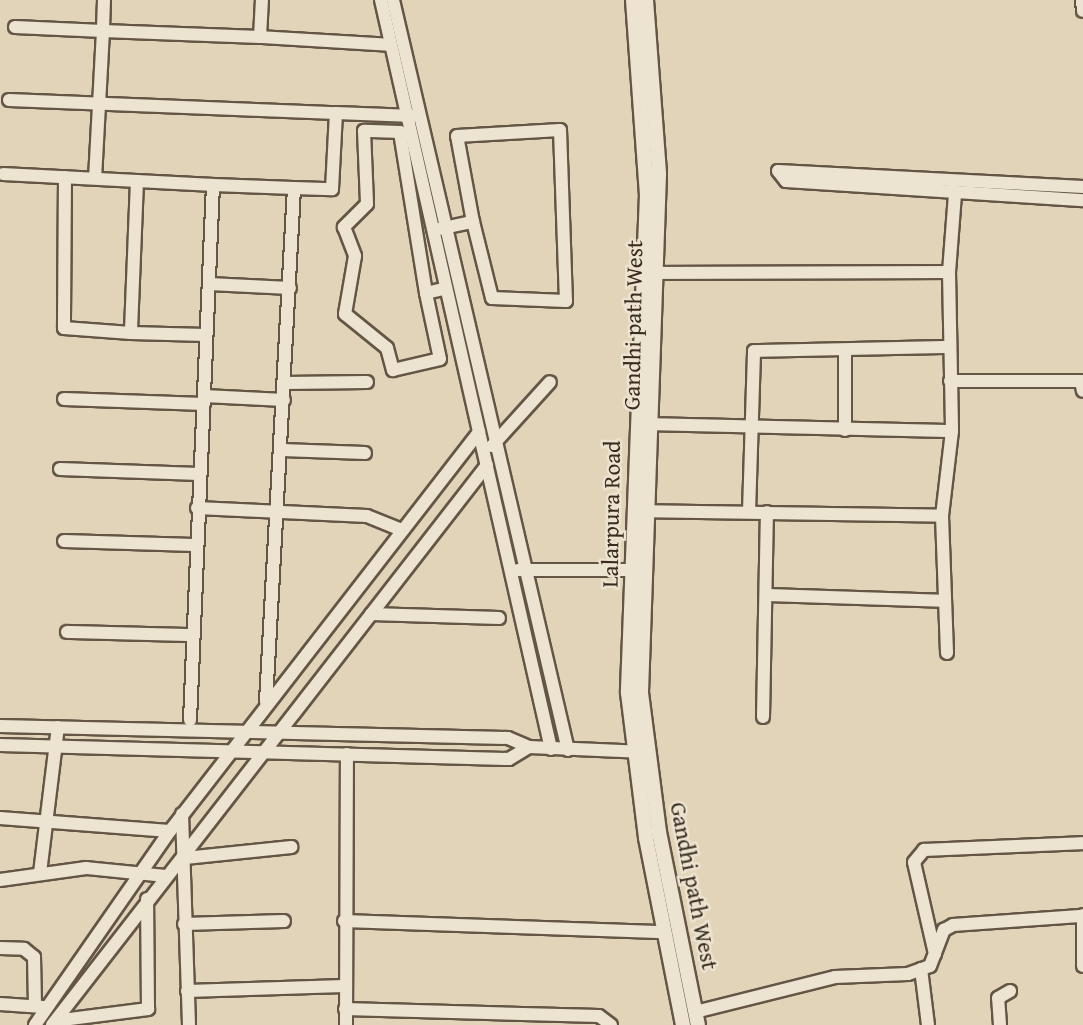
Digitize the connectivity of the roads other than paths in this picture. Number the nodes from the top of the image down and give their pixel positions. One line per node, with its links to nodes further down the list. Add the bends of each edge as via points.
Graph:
1 (104, 0): 10 (street)
2 (262, 0): 11 (street)
3 (381, 0): 12 (street)
4 (393, 0): 16 (street)
5 (633, 0): 34 (street, Lalarpura Road)
6 (646, 0): 34 (street, Gandhi path West, via 659,174)
7 (1082, 0): 8 (street)
8 (1083, 11)
9 (15, 27): 10 (street)
10 (103, 31): 11 (street); 14 (street)
11 (260, 37): 12 (street)
12 (391, 45): 16 (street)
13 (9, 100): 14 (street)
14 (96, 104): 15 (street); 20 (street)
15 (336, 113): 16 (street); 26 (street, via 332,189)
16 (413, 116): 31 (street); 32 (street)
17 (3, 174): 18 (street)
18 (65, 177): 20 (street); 40 (street, via 64,328)
19 (945, 177): 21 (street); 27 (street); 27 (street, via 778,171 783,181)
20 (95, 178): 22 (street)
21 (965, 179): 24 (street); 27 (street)
22 (137, 181): 23 (street); 40 (street)
23 (213, 185): 26 (street); 36 (street)
24 (1044, 185): 25 (street); 28 (street)
25 (1083, 187)
26 (294, 188): 38 (street)
27 (954, 194): 28 (street); 33 (street)
28 (1042, 198): 29 (street)
29 (1083, 201)
30 (472, 222): 30 (street, via 457,135 560,130 566,301 492,298); 31 (street)
31 (445, 228): 32 (street); 35 (street)
32 (430, 232): 37 (street)
33 (949, 272): 34 (street); 42 (street)
34 (652, 273): 54 (street, Lalarpura Road); 55 (street, Gandhi path West)
35 (455, 276): 37 (street); 44 (street)
36 (209, 284): 38 (street); 41 (street)
37 (442, 284): 39 (street); 45 (street)
38 (289, 288): 49 (street)
39 (426, 293): 39 (street, via 440,359 393,370 387,348 345,314 355,256 344,227 367,204 364,131 400,132)
40 (131, 333): 41 (street)
41 (206, 335): 52 (street)
42 (950, 347): 43 (street); 46 (street)
43 (845, 350): 56 (street, via 754,351); 57 (street)
44 (474, 355): 45 (street); 60 (street)
45 (460, 359): 59 (street)
46 (950, 381): 48 (street); 58 (street)
47 (550, 382): 60 (street)
48 (1082, 382)
49 (285, 383): 50 (street); 53 (street)
50 (367, 383)
51 (64, 399): 52 (street)
52 (204, 400): 53 (street); 65 (street)
53 (284, 400): 61 (street)
54 (636, 424): 55 (street); 67 (street, Lalarpura Road)
55 (654, 425): 56 (street); 67 (street, Gandhi path West)
56 (753, 426): 57 (street); 69 (street)
57 (845, 430): 58 (street)
58 (952, 430): 71 (street)
59 (479, 432): 63 (street); 72 (street)
60 (494, 443): 63 (street); 75 (street)
61 (282, 450): 62 (street); 68 (street)
62 (365, 453)
63 (486, 460): 75 (street); 79 (street)
64 (60, 469): 65 (street)
65 (199, 474): 66 (street)
66 (197, 508): 68 (street); 74 (street)
67 (642, 511): 69 (street); 76 (street, Lalarpura Road); 96 (street, Gandhi path West, via 641,693)
68 (278, 512): 72 (street, via 367,516); 84 (street)
69 (749, 512): 70 (street)
70 (767, 512): 71 (street); 77 (street)
71 (942, 516): 78 (street)
72 (400, 529): 84 (street)
73 (64, 541): 74 (street)
74 (194, 545): 82 (street)
75 (517, 570): 76 (street); 94 (street); 95 (street)
76 (633, 570): 97 (street, Lalarpura Road)
77 (766, 595): 78 (street); 85 (street)
78 (943, 601): 83 (street)
79 (371, 614): 80 (street); 90 (street)
80 (499, 618)
81 (67, 632): 82 (street)
82 (191, 635): 86 (street)
83 (947, 653)
84 (266, 702): 89 (street)
85 (763, 717)
86 (190, 720)
87 (0, 726): 88 (street)
88 (58, 727): 89 (street); 92 (street)
89 (243, 735): 90 (street); 98 (street)
90 (275, 735): 93 (street, via 508,738); 99 (street)
91 (0, 745): 92 (street)
92 (57, 747): 98 (street); 103 (street)
93 (529, 747): 94 (street); 100 (street, via 509,759)
94 (551, 749): 95 (street)
95 (568, 750): 97 (street)
96 (648, 752): 97 (street); 129 (street, Gandhi path West)
97 (632, 753): 117 (street, Lalarpura Road)
98 (229, 754): 99 (street); 101 (street)
99 (259, 754): 100 (street); 107 (street)
100 (347, 754): 115 (street)
101 (182, 814): 104 (street); 107 (street)
102 (0, 817): 103 (street)
103 (45, 823): 104 (street); 109 (street)
104 (170, 831): 108 (street)
105 (1083, 844): 119 (street, via 924,850 914,862)
106 (291, 847): 107 (street)
107 (185, 854): 110 (street); 116 (street)
108 (140, 871): 109 (street); 110 (street); 126 (street)
109 (40, 873): 111 (street)
110 (165, 876): 112 (street)
111 (0, 880)
112 (147, 899): 128 (street); 128 (street, via 148,1009)
113 (1081, 916): 119 (street, via 953,925 940,937); 120 (street)
114 (285, 921): 116 (street)
115 (344, 921): 117 (street); 122 (street)
116 (184, 923): 123 (street)
117 (666, 932): 134 (street, Lalarpura Road)
118 (0, 948): 126 (street, via 24,949 34,957)
119 (936, 959): 121 (street)
120 (1083, 966)
121 (922, 969): 129 (street, via 835,977); 135 (street)
122 (344, 986): 123 (street); 127 (street)
123 (187, 991): 131 (street)
124 (1010, 992): 136 (street, via 998,998)
125 (0, 1004): 126 (street)
126 (41, 1006): 128 (street); 130 (street)
127 (345, 1009): 132 (street); 133 (street, via 599,1016)
128 (60, 1019)
129 (696, 1019)
130 (35, 1025)
131 (190, 1025)
132 (346, 1025)
133 (611, 1025)
134 (683, 1025)
135 (928, 1025)
136 (1000, 1025)

